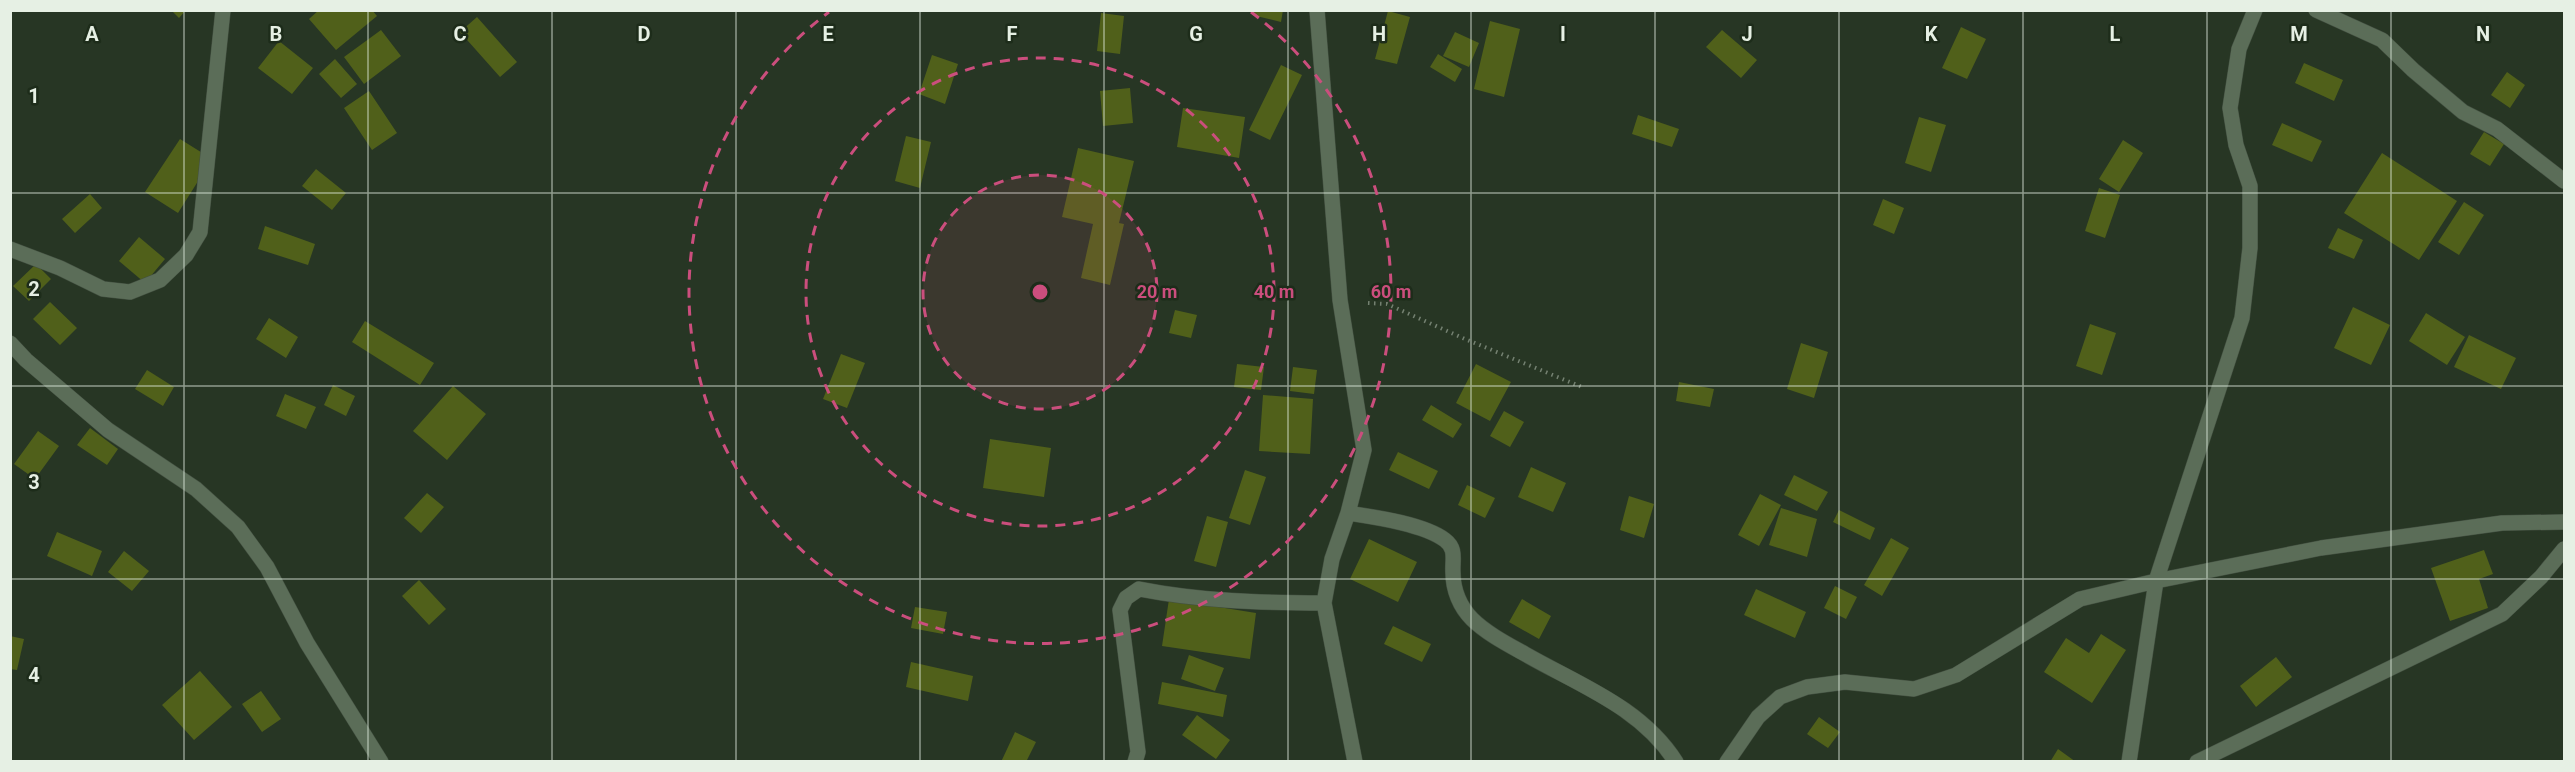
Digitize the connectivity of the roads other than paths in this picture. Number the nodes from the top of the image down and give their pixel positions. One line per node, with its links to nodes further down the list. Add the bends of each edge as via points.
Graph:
1 (223, 10): 6 (street, via 200,232 186,255 159,280 130,292 104,289)
2 (1317, 10): 8 (street, via 1340,300 1364,450)
3 (2255, 10): 11 (street, via 2239,49 2230,108 2236,145 2250,186 2250,248 2242,318)
4 (2316, 10): 5 (street, via 2382,40 2463,112 2497,129)
5 (2565, 182)
6 (10, 249)
7 (10, 343): 13 (street, via 108,430 196,489 238,527 267,567 307,643)
8 (1348, 513): 12 (street, via 1332,559); 16 (street, via 1393,521 1446,541 1455,554 1452,573 1459,603 1472,619 1502,641 1622,706 1652,730)
9 (2565, 522): 11 (street, via 2502,523 2321,548)
10 (2565, 549): 19 (street, via 2502,614)
11 (2156, 581): 17 (street, via 2080,599 1956,675 1914,690 1845,682 1807,687 1780,697 1758,717); 18 (street)
12 (1324, 603): 14 (street, via 1275,603 1139,589 1126,598 1120,610 1138,752); 15 (street)
13 (381, 762)
14 (1135, 762)
15 (1355, 762)
16 (1676, 762)
17 (1727, 762)
18 (2129, 762)
19 (2197, 762)

